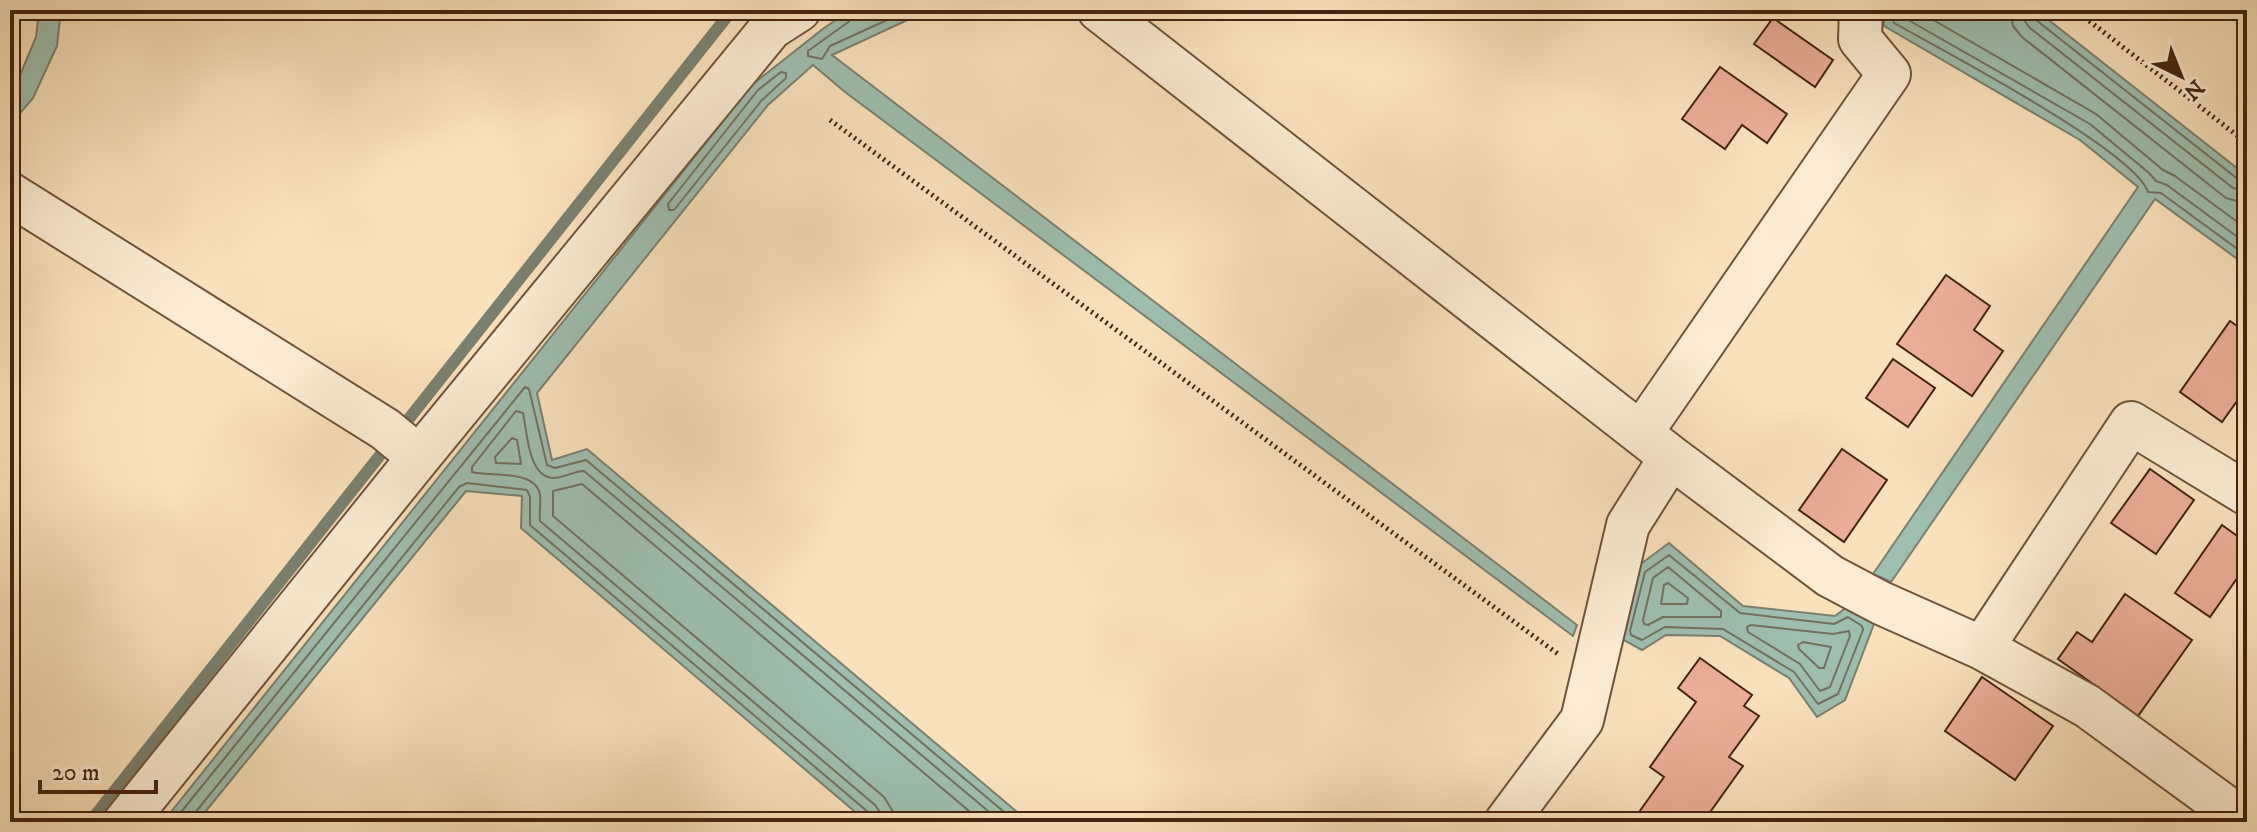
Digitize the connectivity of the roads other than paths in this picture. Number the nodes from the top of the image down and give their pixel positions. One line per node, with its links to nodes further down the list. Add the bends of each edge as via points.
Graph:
1 (799, 10): 5 (street, via 771,28)
2 (1099, 10): 6 (street)
3 (1861, 10): 6 (street, via 1860,39 1889,74)
4 (10, 194): 5 (street)
5 (402, 444): 9 (street)
6 (1656, 445): 8 (street, via 1830,576); 10 (street, via 1628,525 1582,720)
7 (2247, 494): 8 (street, via 2131,423)
8 (1982, 648): 11 (street, via 2087,706)
9 (125, 822)
10 (1506, 822)
11 (2246, 822)

